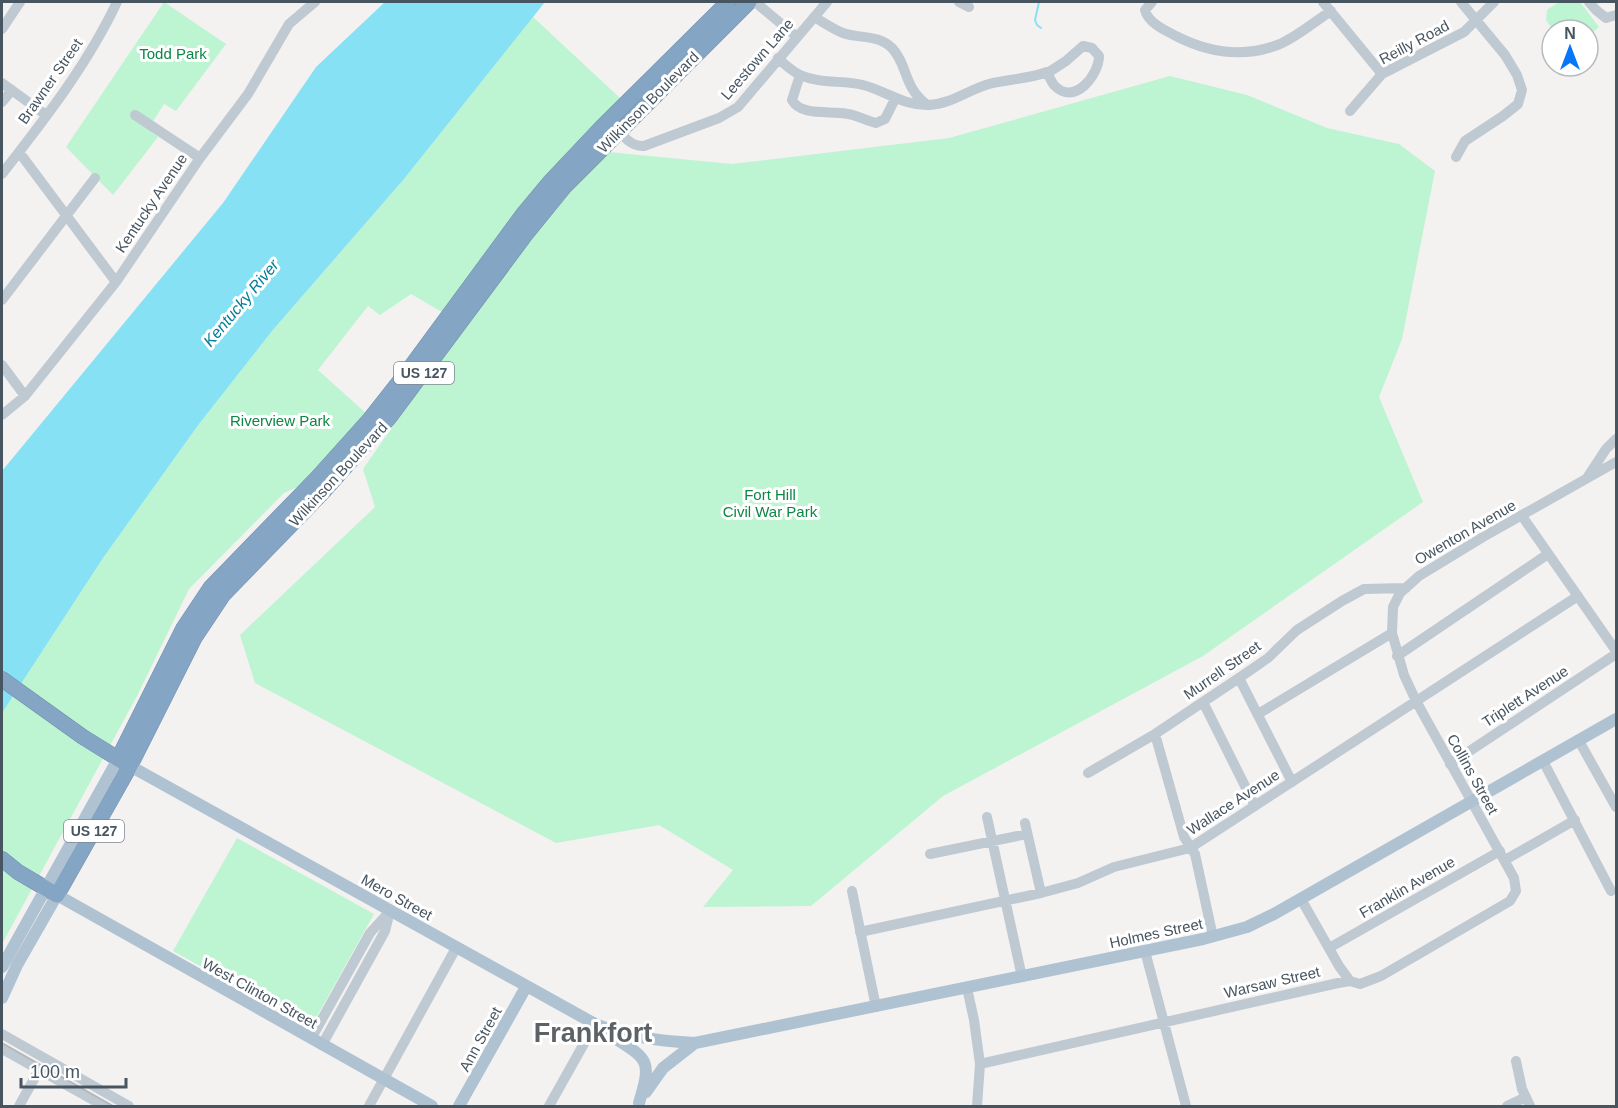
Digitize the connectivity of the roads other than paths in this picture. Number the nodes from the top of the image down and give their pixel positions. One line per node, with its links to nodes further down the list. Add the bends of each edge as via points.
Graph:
1 (20, 2): 17 (street)
2 (117, 2): 29 (street, Brawner Street, via 85,60)
3 (315, 2): 34 (street, Kentucky Avenue, via 289,24 255,84)
4 (728, 2): 31 (highway, Wilkinson Boulevard / US 127)
5 (748, 2): 31 (highway, Wilkinson Boulevard / US 127)
6 (755, 2): 18 (street)
7 (827, 2): 14 (street, Leestown Lane)
8 (1152, 2): 13 (street, via 1145,10 1146,15 1167,32 1203,48 1233,52 1280,44)
9 (1323, 2): 13 (street)
10 (1461, 2): 16 (street)
11 (1494, 2): 16 (street, Reilly Road)
12 (1589, 2): 15 (street)
13 (1331, 11): 21 (street)
14 (814, 17): 18 (street, Leestown Lane); 25 (street, via 844,33 874,38 890,46 898,57)
15 (1611, 17)
16 (1476, 22): 21 (street, Reilly Road); 33 (street, via 1517,75 1521,98 1503,117 1465,141)
17 (2, 29)
18 (797, 37): 19 (street, Leestown Lane)
19 (778, 58): 22 (street); 31 (street, Leestown Lane, via 738,106 719,118 644,146 630,142)
20 (1047, 72): 20 (street, via 1066,62 1080,47 1097,52 1095,73 1073,92 1054,85); 25 (street, via 987,84 955,99 927,105)
21 (1382, 74): 28 (street, Reilly Road)
22 (800, 75): 26 (street, via 862,85); 26 (street, via 792,100 801,108 847,113 876,123 885,119)
23 (2, 83): 24 (street)
24 (12, 90): 27 (street); 29 (street)
25 (911, 97): 26 (street)
26 (895, 99)
27 (2, 102)
28 (1350, 111)
29 (46, 115): 32 (street, Brawner Street)
30 (135, 115): 34 (street)
31 (614, 125): 62 (highway, Wilkinson Boulevard / US 127, via 538,217 383,426 223,595)
32 (19, 152): 35 (street, Brawner Street); 37 (street)
33 (1456, 157)
34 (200, 158): 38 (street, Kentucky Avenue)
35 (2, 174)
36 (94, 178): 37 (street)
37 (67, 216): 38 (street); 39 (street)
38 (116, 282): 41 (street, Kentucky Avenue)
39 (2, 300)
40 (2, 365): 41 (street)
41 (25, 396): 42 (street, Kentucky Avenue)
42 (2, 415)
43 (1617, 439): 45 (street)
44 (1617, 462): 45 (street, Owenton Avenue)
45 (1585, 480): 46 (street, Owenton Avenue)
46 (1522, 516): 47 (street); 48 (street, Owenton Avenue, via 1419,576)
47 (1548, 554): 49 (street); 52 (street)
48 (1406, 588): 50 (street, Owenton Avenue, via 1393,607); 53 (street, Murrell Street, via 1356,592 1317,615)
49 (1578, 596): 51 (street); 55 (street, Wallace Avenue)
50 (1392, 633): 52 (street, Owenton Avenue); 57 (street)
51 (1617, 652): 63 (street, Triplett Avenue)
52 (1397, 656): 55 (street, Owenton Avenue)
53 (1239, 678): 56 (street, Murrell Street); 57 (street)
54 (2, 679): 62 (highway)
55 (1416, 701): 63 (street, Collins Street); 65 (street, Wallace Avenue)
56 (1203, 702): 59 (street, Murrell Street); 67 (street)
57 (1258, 714): 65 (street)
58 (1616, 720): 60 (main road, Holmes Street)
59 (1155, 734): 64 (street, Murrell Street); 72 (street)
60 (1579, 741): 61 (main road, Holmes Street); 68 (street)
61 (1543, 761): 66 (main road, Holmes Street); 70 (street)
62 (124, 762): 78 (highway, Wilkinson Boulevard / US 127); 82 (main road, Mero Street)
63 (1450, 764): 66 (street, Collins Street)
64 (1088, 773)
65 (1293, 782): 67 (street, Wallace Avenue)
66 (1471, 802): 74 (street, Collins Street); 80 (main road, Holmes Street)
67 (1255, 806): 72 (street, Wallace Avenue)
68 (1617, 807)
69 (987, 817): 71 (street)
70 (1575, 820): 74 (street, Franklin Avenue); 77 (street)
71 (992, 841): 73 (street); 79 (street, via 1026,828); 81 (street)
72 (1190, 848): 79 (street, Wallace Avenue, via 1114,867); 84 (street, via 1195,854)
73 (930, 854)
74 (1503, 856): 86 (street, Franklin Avenue); 90 (street, Warsaw Street, via 1514,878 1516,891 1510,901 1381,976 1360,984)
75 (2, 859): 78 (highway)
76 (852, 891): 83 (street)
77 (1611, 891)
78 (51, 892): 88 (main road, Wilkinson Boulevard); 93 (main road, Wilkinson Boulevard); 99 (main road, West Clinton Street)
79 (1041, 893): 81 (street, Wallace Avenue)
80 (1301, 899): 84 (main road, Holmes Street, via 1252,925); 86 (street)
81 (1005, 901): 83 (street, Wallace Avenue); 89 (street)
82 (390, 911): 85 (main road, Mero Street); 99 (street, via 370,933)
83 (860, 932): 94 (street)
84 (1213, 937): 87 (main road, Holmes Street)
85 (456, 948): 91 (main road, Mero Street); 105 (street)
86 (1329, 948): 90 (street)
87 (1145, 951): 89 (main road, Holmes Street); 95 (street)
88 (2, 967)
89 (1022, 977): 92 (main road, Holmes Street)
90 (1350, 981): 95 (street, Warsaw Street)
91 (526, 987): 96 (main road, Mero Street); 113 (main road, Ann Street)
92 (967, 988): 94 (main road, Holmes Street); 103 (street)
93 (2, 999)
94 (876, 1007): 100 (main road, Holmes Street)
95 (1163, 1023): 103 (street, Warsaw Street); 116 (street)
96 (595, 1024): 98 (main road, Mero Street); 108 (main road, via 644,1060 647,1074); 114 (street)
97 (2, 1034): 107 (street)
98 (654, 1041): 100 (main road, Holmes Street)
99 (316, 1042): 105 (main road, West Clinton Street)
100 (695, 1043): 108 (main road, via 663,1068)
101 (2, 1049): 104 (street)
102 (1516, 1061): 106 (street)
103 (980, 1064): 115 (street)
104 (39, 1070): 107 (street); 109 (street)
105 (384, 1080): 111 (street); 112 (main road, West Clinton Street)
106 (1528, 1102): 117 (street)
107 (108, 1103): 110 (street)
108 (638, 1105)
109 (19, 1107)
110 (129, 1107)
111 (369, 1107)
112 (432, 1107)
113 (459, 1107)
114 (549, 1107)
115 (977, 1107)
116 (1186, 1107)
117 (1508, 1107)

